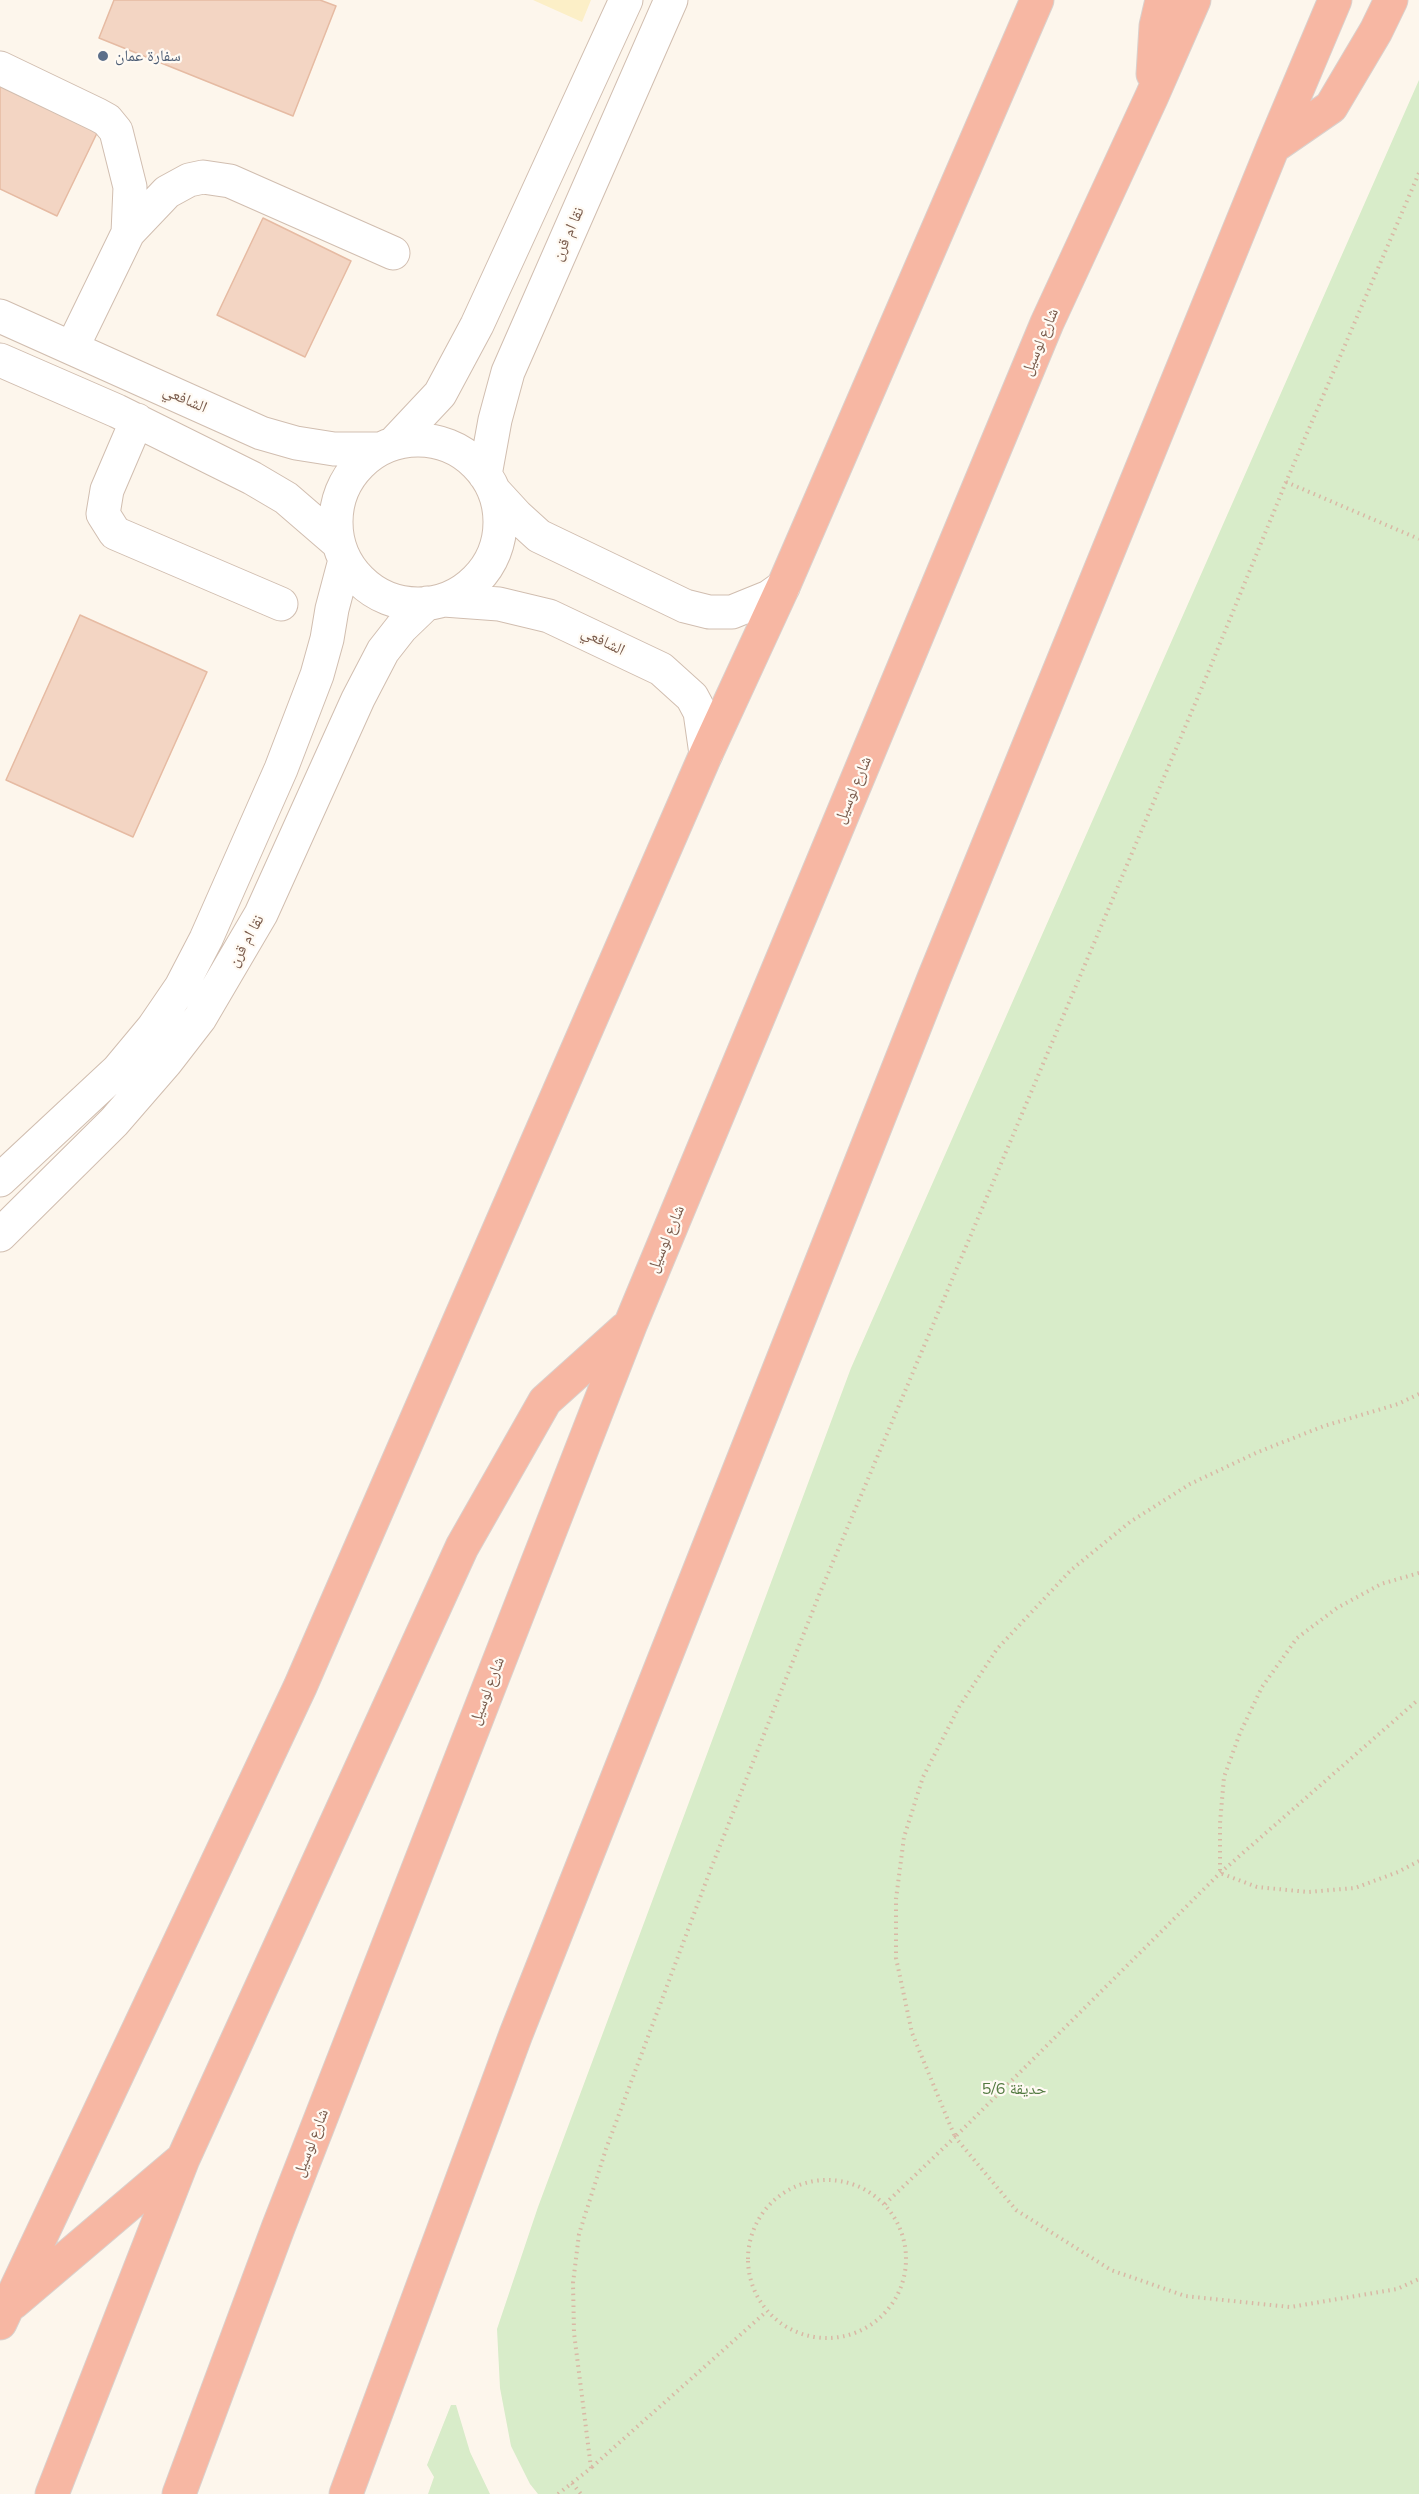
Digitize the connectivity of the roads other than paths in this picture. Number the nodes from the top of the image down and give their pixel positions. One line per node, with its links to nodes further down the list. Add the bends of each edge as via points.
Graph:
1 (626, 0): 17 (street, via 477,326 440,394)
2 (671, 0): 18 (street, نقا ام قرن, via 508,372 495,420)
3 (1037, 0): 20 (highway)
4 (1162, 0): 9 (highway, via 1156,26)
5 (1194, 0): 9 (highway, شارع لوسيل)
6 (1335, 0): 10 (highway)
7 (1391, 0): 10 (highway, via 1330,107)
8 (0, 68): 11 (street, via 108,120 116,131 130,187)
9 (1152, 96): 26 (highway, شارع لوسيل, via 1047,323)
10 (1273, 147): 31 (highway, via 929,989 516,2034)
11 (128, 233): 12 (street, via 167,192 203,177 230,181); 14 (street)
12 (393, 253)
13 (0, 316): 14 (street, الشافعي)
14 (72, 348): 17 (street, الشافعي, via 261,433 334,449)
15 (0, 360): 16 (street)
16 (137, 420): 19 (street, via 286,498); 22 (street, via 107,490 103,514 115,533)
17 (386, 446): 18 (street, via 420,440 445,444 468,456); 19 (street, via 361,461 347,478 335,520)
18 (490, 483): 20 (street, via 516,516 540,536 686,606 732,612); 21 (street, via 500,513 493,557 464,590)
19 (341, 551): 21 (street, via 359,580 379,594 402,602); 24 (street, via 320,666 282,769 181,987 118,1070)
20 (783, 587): 23 (highway)
21 (435, 602): 23 (street, الشافعي, via 499,604 549,616 661,669 692,697 700,712); 25 (street, نقا ام قرن, via 401,628 383,651 261,914 200,1018 114,1122)
22 (281, 604)
23 (706, 754): 28 (highway, via 300,1687)
24 (0, 1180)
25 (0, 1235)
26 (631, 1323): 27 (highway, via 545,1401 462,1547); 30 (highway, شارع لوسيل, via 278,2229)
27 (183, 2159): 28 (highway); 29 (highway)
28 (2, 2317)
29 (52, 2494)
30 (179, 2494)
31 (346, 2494)

